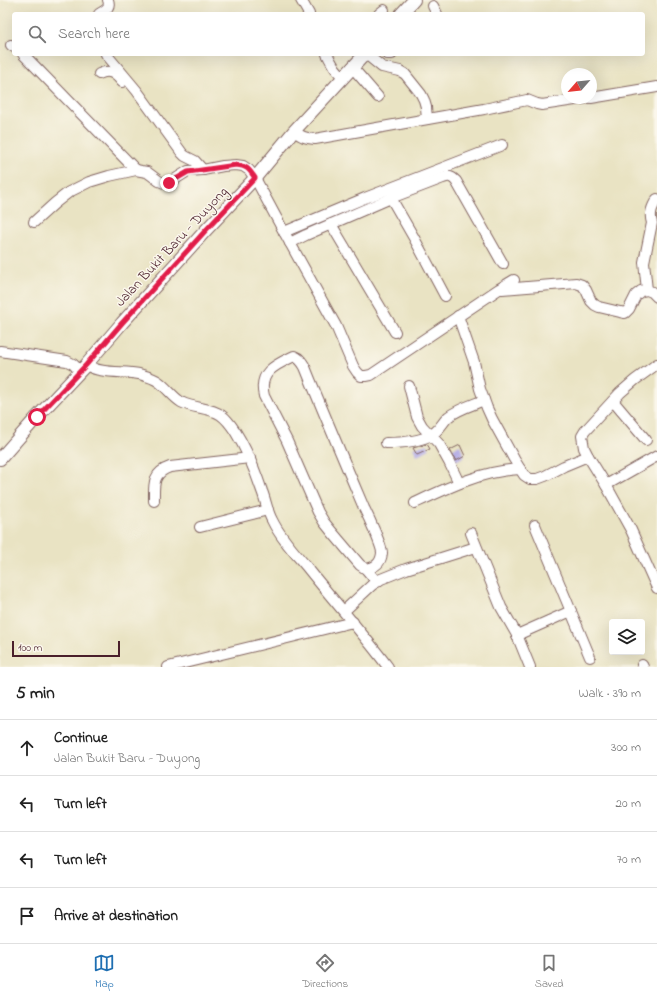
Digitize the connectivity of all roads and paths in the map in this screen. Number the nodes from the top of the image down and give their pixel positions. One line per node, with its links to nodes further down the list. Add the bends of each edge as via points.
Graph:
1 (108, 0): 4 (street, via 109,6)
2 (301, 0): 5 (street)
3 (414, 0): 6 (main road)
4 (101, 12)
5 (308, 12)
6 (403, 12)
7 (25, 56): 22 (street)
8 (108, 56): 23 (street, via 137,91 182,154 195,161)
9 (328, 56): 14 (street, via 334,68)
10 (363, 56): 12 (main road, Jalan Bukit Baru - Duyong)
11 (368, 56): 19 (street, via 382,67 405,74 424,100)
12 (352, 67): 14 (main road, Jalan Bukit Baru - Duyong); 17 (street)
13 (98, 74): 23 (street, via 111,72 120,79 184,163)
14 (344, 77): 20 (main road, Jalan Bukit Baru - Duyong)
15 (657, 87): 16 (street)
16 (597, 97)
17 (378, 98)
18 (561, 102): 19 (street, via 542,105 527,100)
19 (427, 118): 20 (street, via 315,139 305,138)
20 (294, 131): 24 (main road, Jalan Bukit Baru - Duyong)
21 (502, 145): 29 (street)
22 (136, 170): 23 (street, via 147,172 159,181 169,183 183,174); 27 (street, via 88,182 69,192)
23 (198, 170): 24 (street, via 236,165 249,170)
24 (255, 178): 29 (street); 41 (main road, Jalan Bukit Baru - Duyong)
25 (391, 198): 28 (street); 31 (street, via 442,178 452,177); 35 (street)
26 (657, 199): 34 (street, via 651,211 652,223 644,262)
27 (34, 222)
28 (331, 224): 30 (street); 38 (street)
29 (284, 232): 30 (street)
30 (290, 243): 37 (street, via 336,326 353,366 361,376 371,375)
31 (503, 264)
32 (514, 280): 33 (street)
33 (499, 289): 34 (street, via 576,283 582,285 595,305 620,312 630,309 636,295); 37 (street)
34 (647, 290): 36 (street)
35 (445, 296)
36 (657, 297)
37 (458, 316): 43 (street)
38 (395, 332)
39 (0, 351): 41 (street, via 67,361)
40 (657, 364): 44 (street)
41 (83, 368): 50 (street, via 149,377 158,381 181,402 221,414 238,436); 51 (main road, Jalan Bukit Baru - Duyong)
42 (409, 386): 45 (street, via 417,417)
43 (484, 400): 45 (street, via 450,416); 52 (street)
44 (613, 401): 46 (street); 48 (street, via 582,436)
45 (431, 436): 47 (street); 53 (street, via 439,444)
46 (646, 440)
47 (386, 444)
48 (588, 456): 52 (street, via 537,479 530,479); 54 (street)
49 (657, 456): 54 (street)
50 (250, 458): 55 (street, via 164,469 156,477); 57 (street)
51 (0, 459)
52 (520, 469): 53 (street, via 493,472)
53 (459, 483): 56 (street)
54 (606, 486): 66 (street)
55 (154, 501)
56 (415, 503)
57 (268, 510): 59 (street); 67 (street, via 280,534)
58 (534, 525): 68 (street)
59 (200, 526)
60 (470, 533): 61 (street)
61 (476, 547): 64 (street); 70 (street, via 501,607)
62 (382, 551): 63 (street, via 378,564); 63 (street, via 305,367 298,358 289,358 266,373 262,382 264,396 288,441 318,512 360,565); 64 (street)
63 (366, 568): 65 (street)
64 (386, 577): 65 (street)
65 (376, 582): 67 (street)
66 (657, 588)
67 (344, 611): 69 (street)
68 (571, 611): 70 (street); 71 (street)
69 (352, 622): 72 (street); 73 (street)
70 (517, 635): 74 (street)
71 (590, 657)
72 (168, 667)
73 (388, 667)
74 (530, 667)

